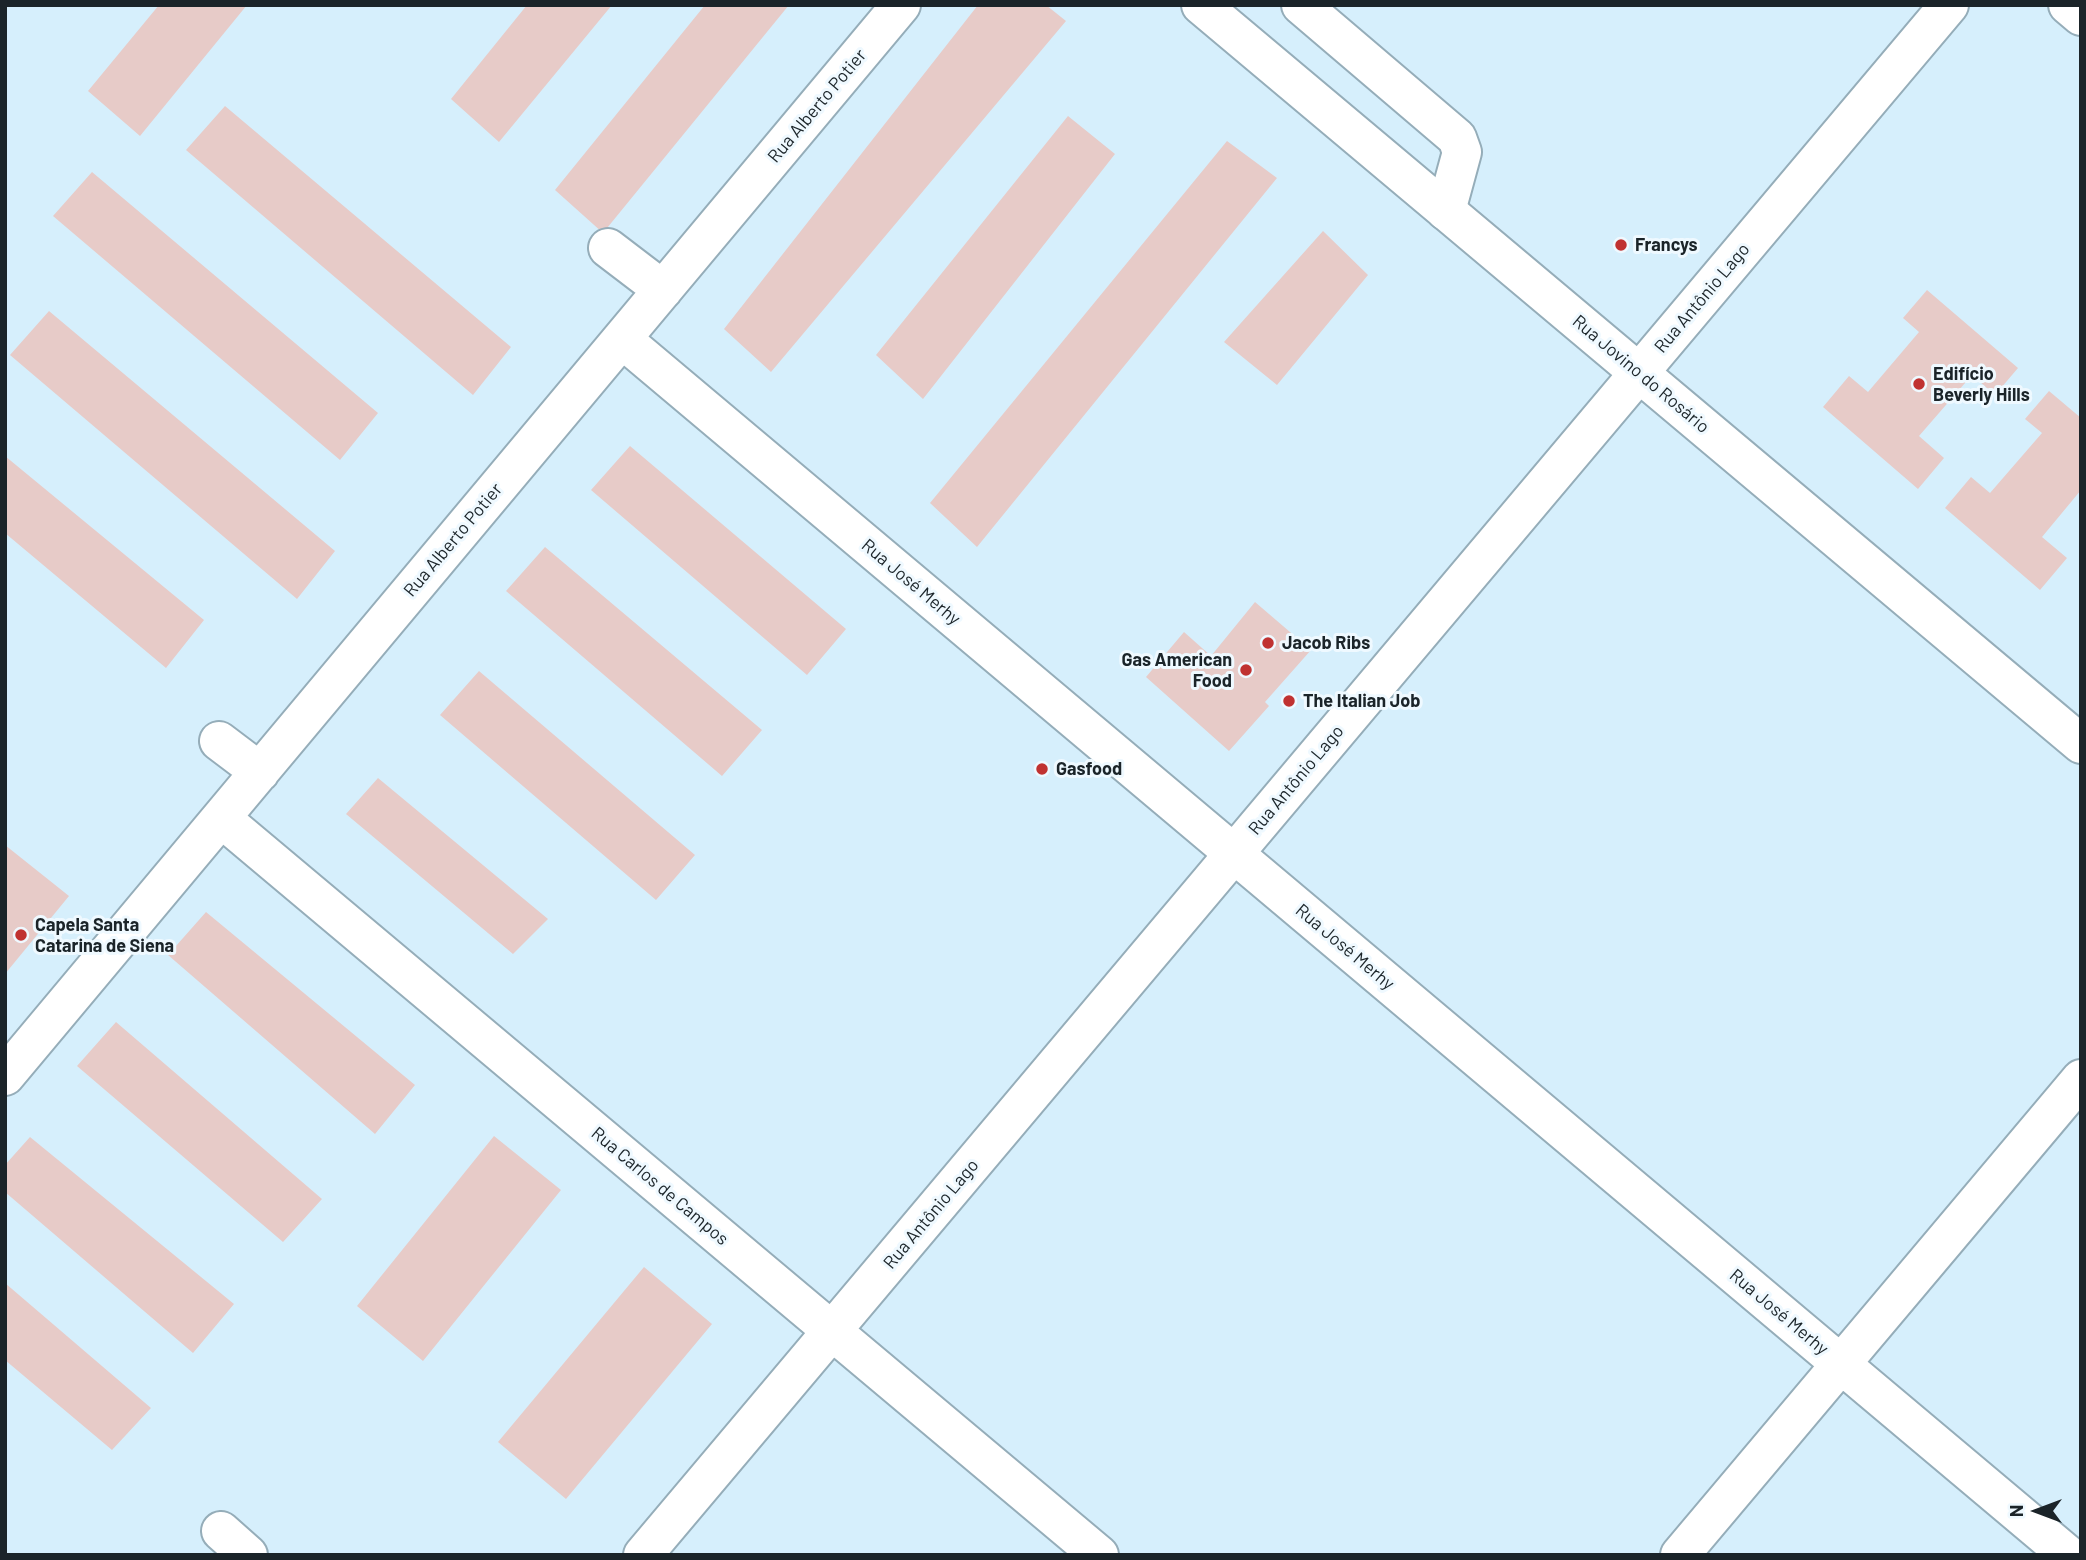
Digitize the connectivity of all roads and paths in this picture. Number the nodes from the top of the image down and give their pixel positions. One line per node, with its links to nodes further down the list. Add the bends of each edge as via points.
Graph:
1 (901, 5): 9 (street, Rua Alberto Potier)
2 (1200, 5): 7 (street, Rua Jovino do Rosário)
3 (1301, 5): 7 (street, via 1457,138 1462,152)
4 (1949, 5): 11 (street, Rua Antônio Lago)
5 (2068, 5): 6 (street)
6 (2081, 16)
7 (1446, 211): 11 (street, Rua Jovino do Rosário)
8 (608, 248): 9 (street)
9 (663, 290): 10 (street, Rua Alberto Potier)
10 (622, 339): 14 (street, Rua Alberto Potier); 16 (street, Rua José Merhy)
11 (1639, 373): 13 (street, Rua Jovino do Rosário); 16 (street, Rua Antônio Lago)
12 (219, 741): 14 (street)
13 (2081, 744)
14 (260, 772): 15 (street, Rua Alberto Potier)
15 (221, 818): 17 (street, Rua Alberto Potier); 19 (street, Rua Carlos de Campos)
16 (1234, 854): 19 (street, Rua Antônio Lago); 20 (street, Rua José Merhy)
17 (5, 1076)
18 (2081, 1079): 20 (street)
19 (832, 1331): 21 (street, Rua Antônio Lago); 22 (street, Rua Carlos de Campos)
20 (1841, 1364): 23 (street); 24 (street, Rua José Merhy)
21 (643, 1555)
22 (1098, 1555)
23 (1680, 1555)
24 (2068, 1555)

